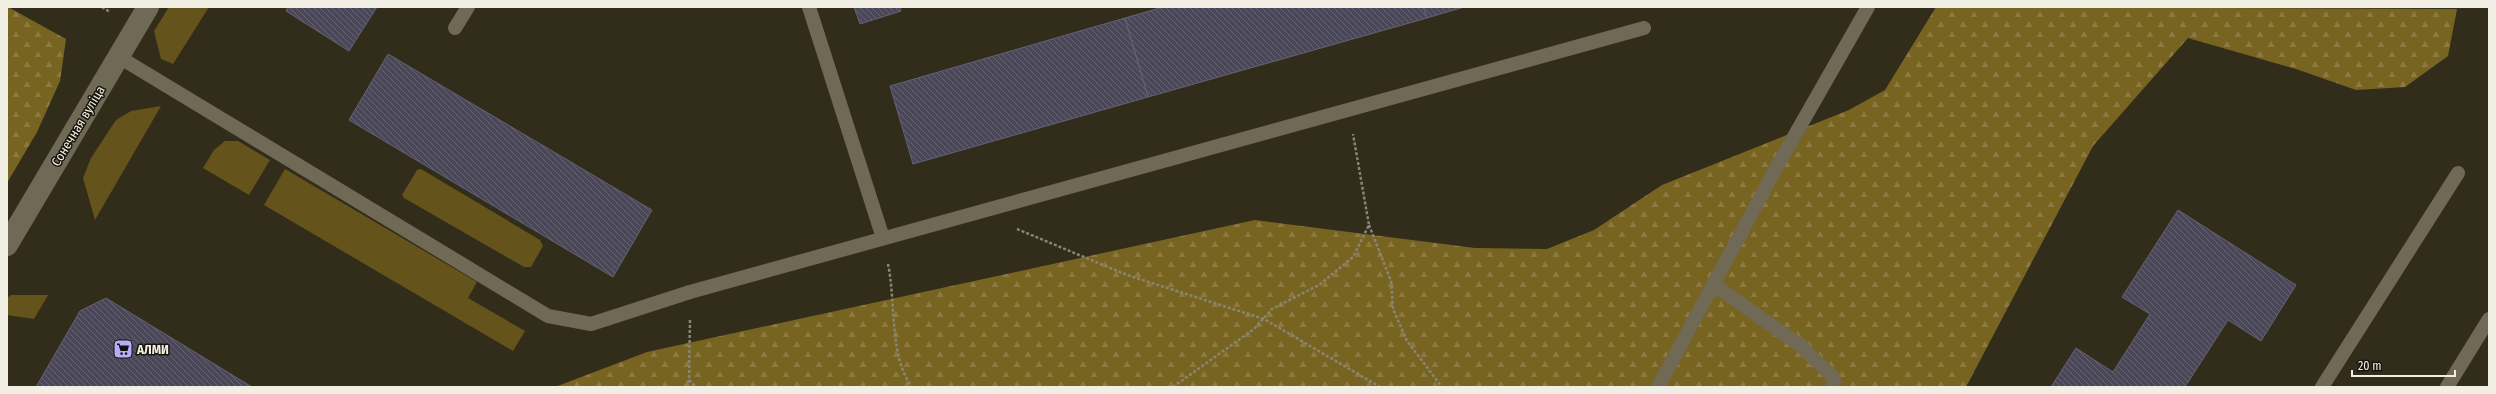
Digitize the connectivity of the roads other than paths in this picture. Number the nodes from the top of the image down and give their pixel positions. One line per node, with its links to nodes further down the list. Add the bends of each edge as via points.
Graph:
1 (148, 7): 7 (street, Сонечная вуліца)
2 (468, 7): 5 (lane)
3 (809, 7): 9 (lane)
4 (1868, 7): 11 (lane)
5 (455, 28)
6 (1644, 28): 9 (lane)
7 (119, 57): 9 (lane, via 548,316 591,324 690,292); 10 (street, Сонечная вуліца)
8 (2458, 173): 15 (lane)
9 (883, 238)
10 (7, 245)
11 (1713, 284): 13 (lane); 14 (lane, via 1801,346 1834,378)
12 (2489, 319): 16 (lane)
13 (1658, 387)
14 (1833, 387)
15 (2322, 387)
16 (2447, 387)

